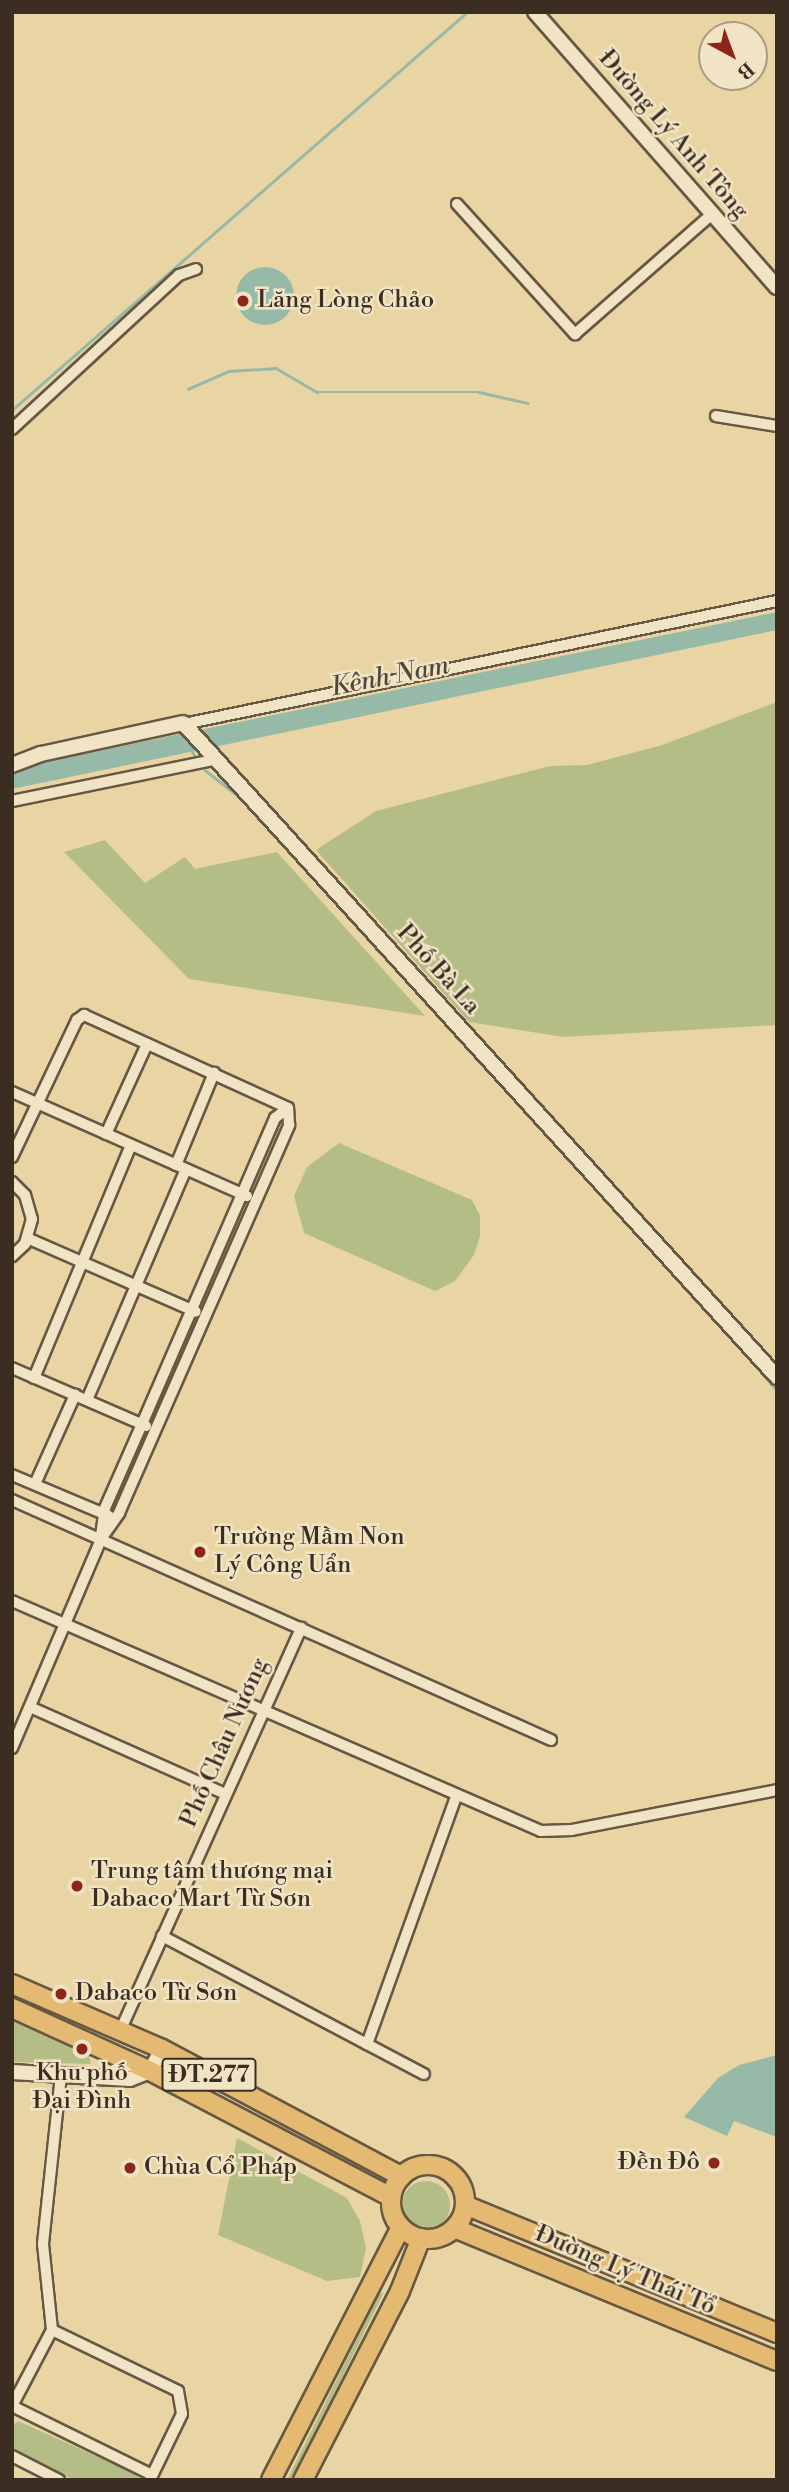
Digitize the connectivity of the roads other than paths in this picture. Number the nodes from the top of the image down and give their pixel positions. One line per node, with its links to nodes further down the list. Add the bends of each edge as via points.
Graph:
1 (535, 12): 3 (street, Đường Lý Anh Tông)
2 (457, 204): 3 (street, via 575,334)
3 (712, 214): 5 (street, Đường Lý Anh Tông)
4 (196, 269): 8 (street, via 161,291)
5 (777, 287)
6 (716, 416): 7 (street)
7 (777, 426)
8 (12, 429)
9 (777, 601): 10 (street)
10 (183, 724): 11 (street, Phố Bà La); 12 (street, via 41,754)
11 (214, 760): 13 (street); 33 (street, Phố Bà La)
12 (12, 765)
13 (12, 801)
14 (148, 1044): 15 (street); 17 (street, via 84,1015 77,1020); 19 (street)
15 (214, 1073): 18 (street); 22 (street)
16 (12, 1092): 17 (street)
17 (37, 1104): 19 (street); 21 (street)
18 (288, 1108): 24 (street, via 275,1118); 25 (street, via 289,1125)
19 (106, 1134): 20 (street)
20 (131, 1145): 22 (street); 28 (street)
21 (12, 1157)
22 (181, 1167): 24 (street); 29 (street)
23 (12, 1182): 26 (street, via 30,1206)
24 (242, 1194): 25 (street); 30 (street)
25 (256, 1200): 31 (street)
26 (27, 1238): 27 (street); 28 (street)
27 (12, 1256)
28 (82, 1262): 29 (street); 34 (street)
29 (136, 1286): 30 (street); 35 (street)
30 (191, 1310): 31 (street); 36 (street)
31 (205, 1316): 37 (street)
32 (12, 1368): 34 (street)
33 (777, 1377)
34 (34, 1378): 35 (street)
35 (81, 1398): 36 (street); 39 (street)
36 (142, 1424): 37 (street); 41 (street)
37 (155, 1430): 41 (street)
38 (12, 1475): 39 (street)
39 (35, 1485): 41 (street)
40 (12, 1500): 42 (street)
41 (109, 1516): 42 (street)
42 (101, 1539): 44 (street); 45 (street)
43 (12, 1601): 44 (street)
44 (65, 1624): 46 (street); 47 (street)
45 (301, 1628): 47 (street, Phố Châu Nương); 48 (street)
46 (30, 1707): 49 (street); 51 (street)
47 (262, 1711): 51 (street, Phố Châu Nương); 52 (street)
48 (551, 1740)
49 (12, 1748)
50 (777, 1790): 52 (street, via 572,1830 541,1831)
51 (225, 1794): 53 (street, Phố Châu Nương)
52 (456, 1797): 57 (street)
53 (162, 1936): 56 (street, Phố Châu Nương); 57 (street)
54 (12, 1984): 56 (main road, ĐT.277)
55 (12, 2008): 59 (main road, ĐT.277)
56 (121, 2029): 58 (main road, ĐT.277)
57 (367, 2044): 61 (street)
58 (162, 2049): 59 (street); 63 (main road, ĐT.277)
59 (150, 2071): 62 (street, via 124,2080); 64 (main road, ĐT.277)
60 (12, 2072): 62 (street)
61 (424, 2074)
62 (61, 2075): 69 (street, via 43,2250)
63 (401, 2176): 64 (main road); 65 (main road, via 421,2165 443,2168 460,2183)
64 (391, 2197): 66 (main road, via 393,2215)
65 (465, 2205): 67 (main road); 70 (main road, Đường Lý Thái Tổ)
66 (401, 2227): 68 (main road); 75 (main road)
67 (454, 2228): 68 (main road, via 442,2236); 71 (main road, Đường Lý Thái Tổ)
68 (421, 2238): 76 (main road, via 400,2291)
69 (52, 2330): 73 (street, via 178,2391 182,2414); 73 (street, via 12,2406)
70 (777, 2333)
71 (777, 2361)
72 (12, 2456): 74 (street)
73 (151, 2478)
74 (59, 2480)
75 (271, 2480)
76 (303, 2480)

